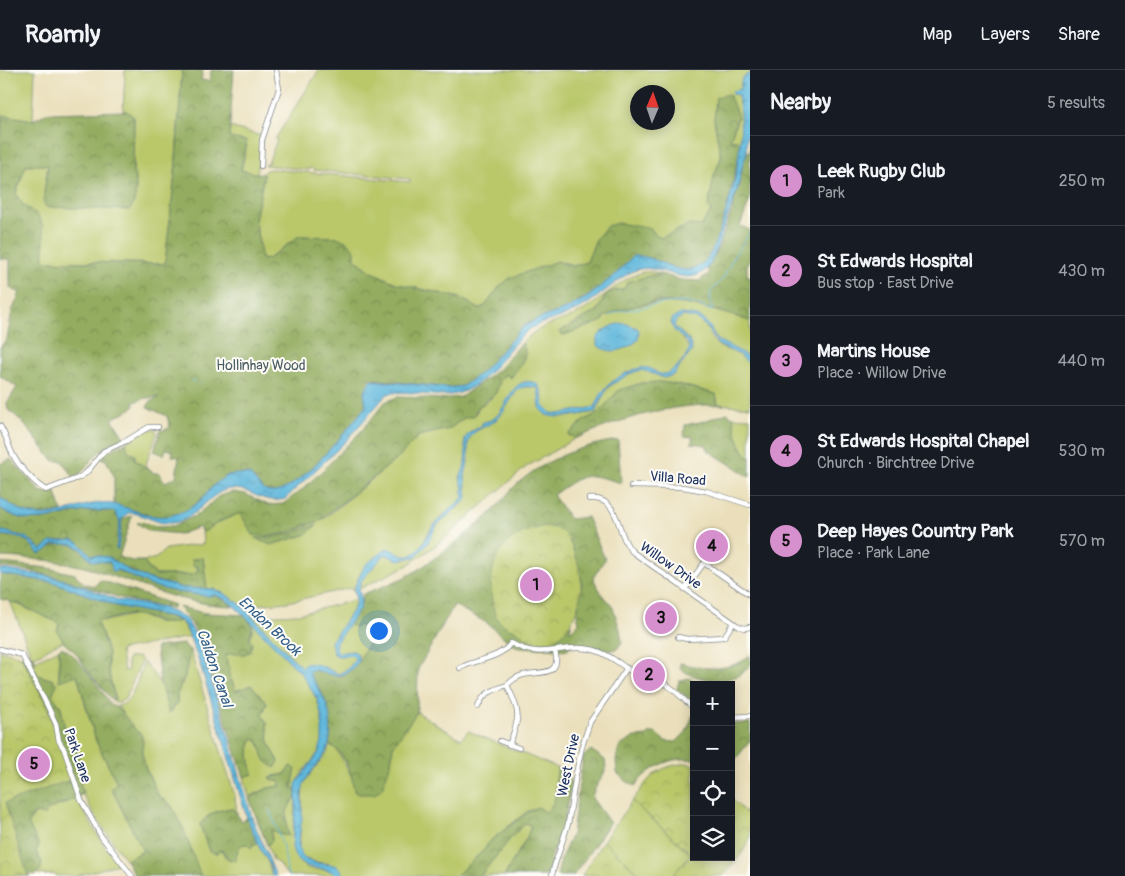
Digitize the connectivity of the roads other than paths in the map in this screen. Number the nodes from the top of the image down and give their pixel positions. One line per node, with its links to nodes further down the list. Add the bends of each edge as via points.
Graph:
1 (276, 70): 2 (street, via 279,89 262,140)
2 (261, 166)
3 (0, 426): 4 (street, via 14,458 39,487 46,490 78,478 104,452 149,426)
4 (158, 427)
5 (631, 486): 7 (street, Villa Road, via 683,487)
6 (589, 499): 8 (street, Willow Drive, via 608,503 628,548)
7 (750, 505)
8 (685, 588): 9 (street, via 704,562); 10 (street, Willow Drive)
9 (750, 595)
10 (733, 623): 11 (street, Willow Drive); 12 (street, via 724,637)
11 (750, 627)
12 (678, 637)
13 (0, 649): 25 (street, Park Lane, via 22,655 52,715 80,800 101,836)
14 (555, 651): 15 (street, via 539,653 511,644 500,654); 16 (street, via 592,650 606,654); 17 (street, via 558,661 555,667 519,676)
15 (460, 668)
16 (627, 668): 18 (street, via 669,686); 26 (street, West Drive, via 590,722 582,746 568,824)
17 (507, 685): 19 (street, via 486,693); 23 (street, via 518,720)
18 (690, 704)
19 (478, 707)
20 (750, 716): 21 (street)
21 (735, 717)
22 (500, 741): 23 (street)
23 (509, 744): 24 (street)
24 (518, 748)
25 (132, 876)
26 (552, 876)

